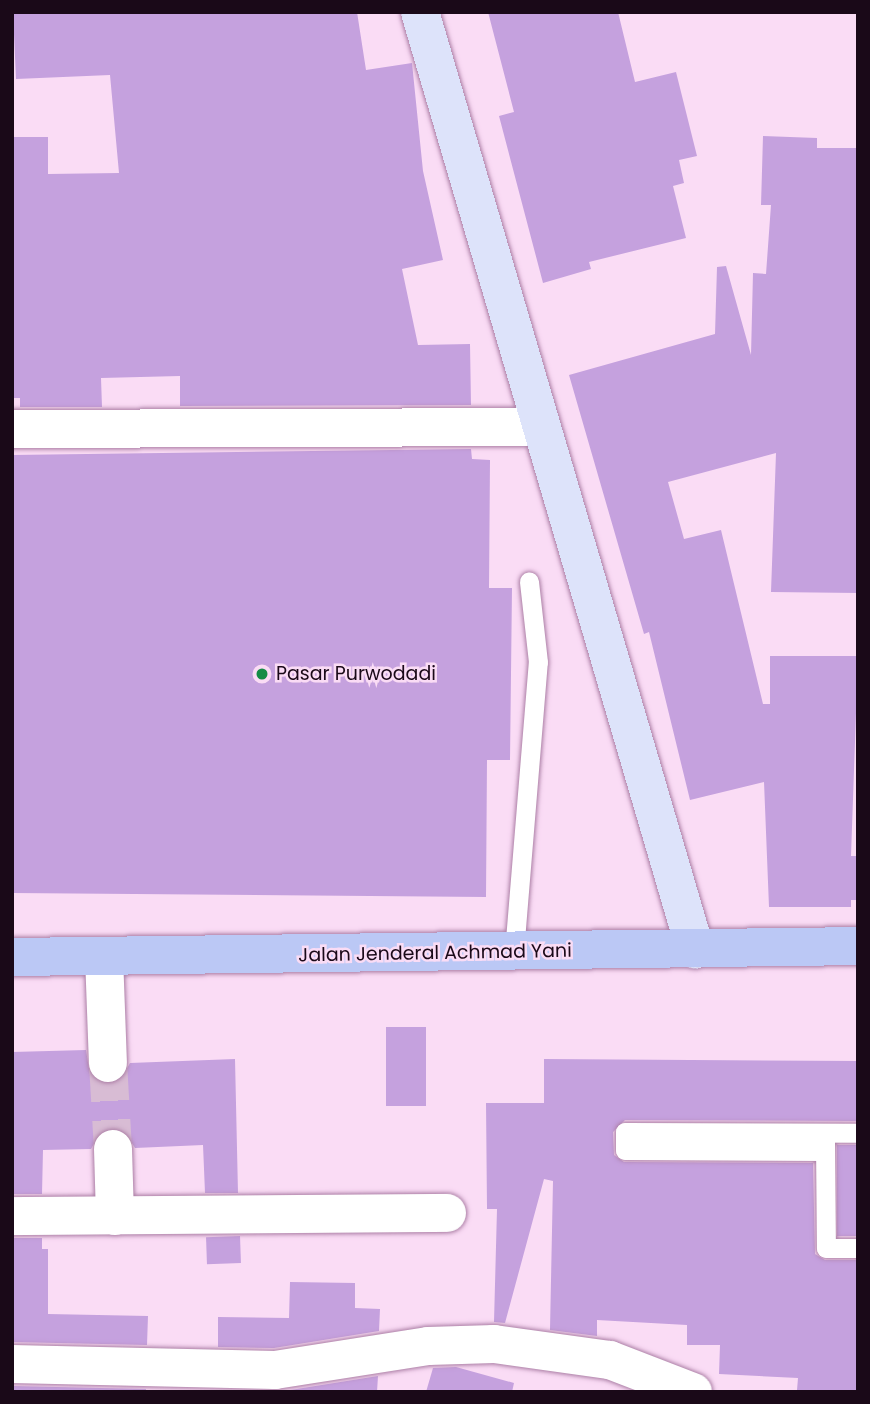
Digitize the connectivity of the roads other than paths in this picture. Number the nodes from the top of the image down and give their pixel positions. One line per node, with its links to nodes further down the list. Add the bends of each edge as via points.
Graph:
1 (420, 12): 2 (main road)
2 (541, 427): 3 (street); 6 (main road)
3 (12, 429)
4 (529, 582): 7 (lane, via 538,662)
5 (858, 946): 6 (main road, Jalan Jenderal Achmad Yani)
6 (695, 949): 7 (main road, Jalan Jenderal Achmad Yani)
7 (514, 952): 8 (main road, Jalan Jenderal Achmad Yani)
8 (104, 956): 9 (main road, Jalan Jenderal Achmad Yani); 10 (street)
9 (12, 957)
10 (108, 1063)
11 (858, 1133): 12 (lane)
12 (825, 1142): 12 (lane, via 625,1132 625,1150); 17 (lane, via 826,1248)
13 (113, 1149): 16 (street)
14 (447, 1213): 16 (street)
15 (12, 1216): 16 (street)
16 (116, 1216)
17 (858, 1248)
18 (12, 1363): 19 (street, via 275,1370 428,1346 494,1344 610,1360)
19 (693, 1392)

